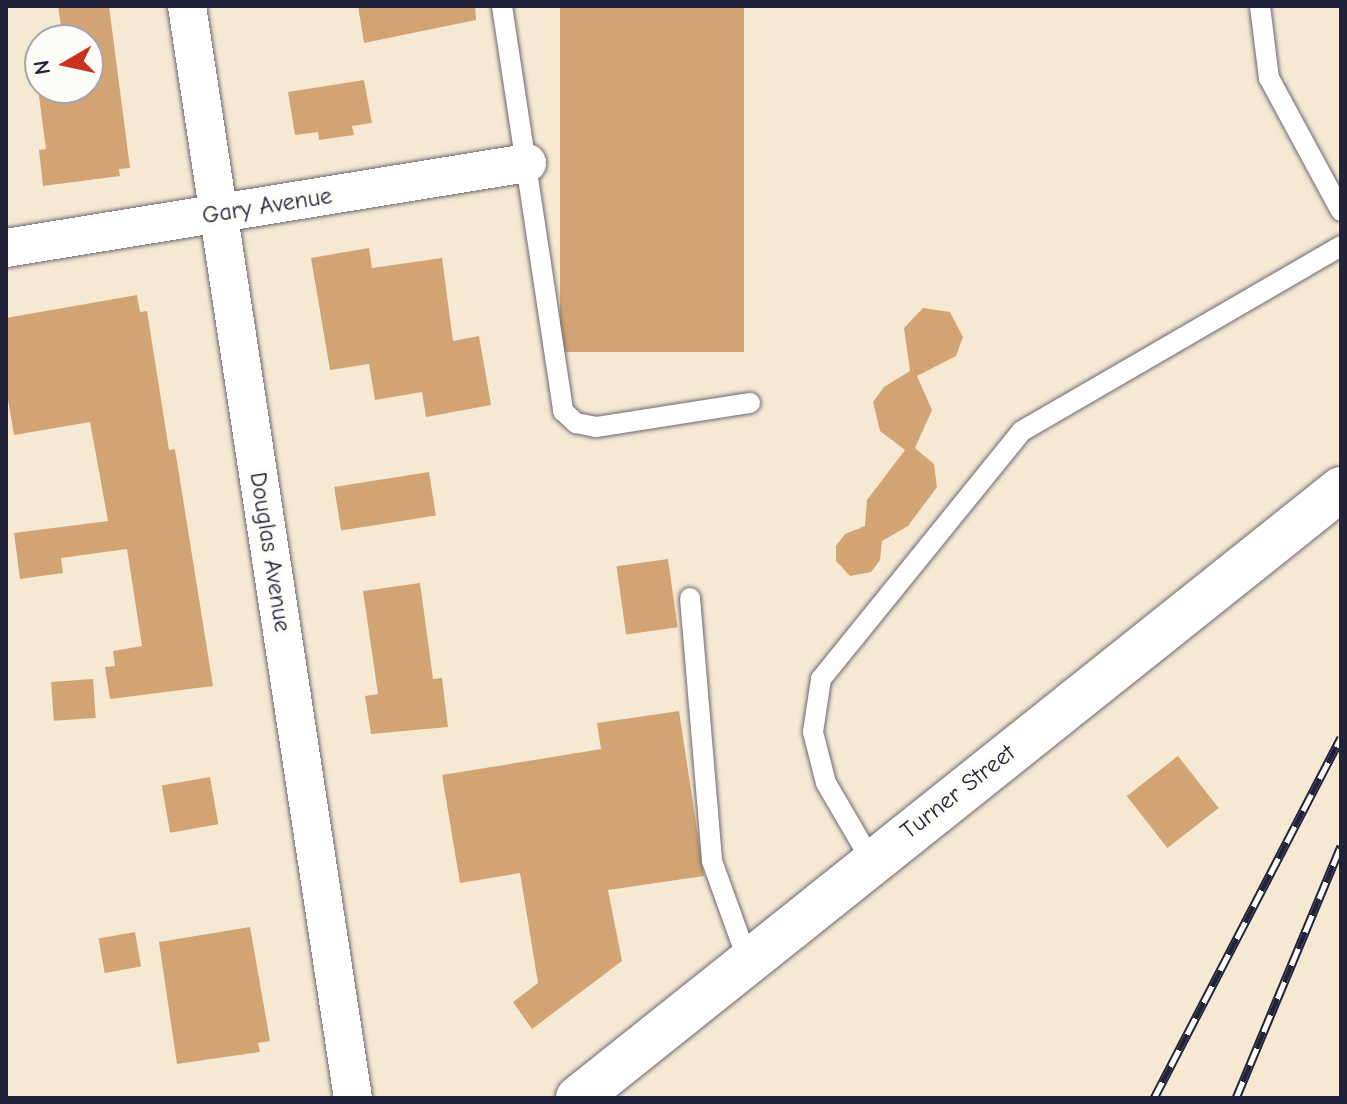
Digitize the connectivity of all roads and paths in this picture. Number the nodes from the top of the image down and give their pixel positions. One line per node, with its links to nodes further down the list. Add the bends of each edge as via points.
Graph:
1 (187, 6): 6 (street, Douglas Avenue)
2 (502, 6): 4 (lane)
3 (1260, 6): 5 (lane, via 1269,78)
4 (527, 163): 6 (street, Gary Avenue); 9 (lane, via 563,411 576,423 596,427)
5 (1341, 211)
6 (218, 214): 8 (street, Gary Avenue); 14 (street, Douglas Avenue)
7 (1341, 246): 12 (lane, via 1022,431 821,679 813,732 826,783)
8 (6, 248)
9 (750, 403)
10 (1341, 489): 12 (street, Turner Street)
11 (690, 598): 13 (lane, via 712,861)
12 (871, 860): 13 (street, Turner Street)
13 (747, 958): 15 (street, Turner Street)
14 (353, 1098)
15 (578, 1098)

